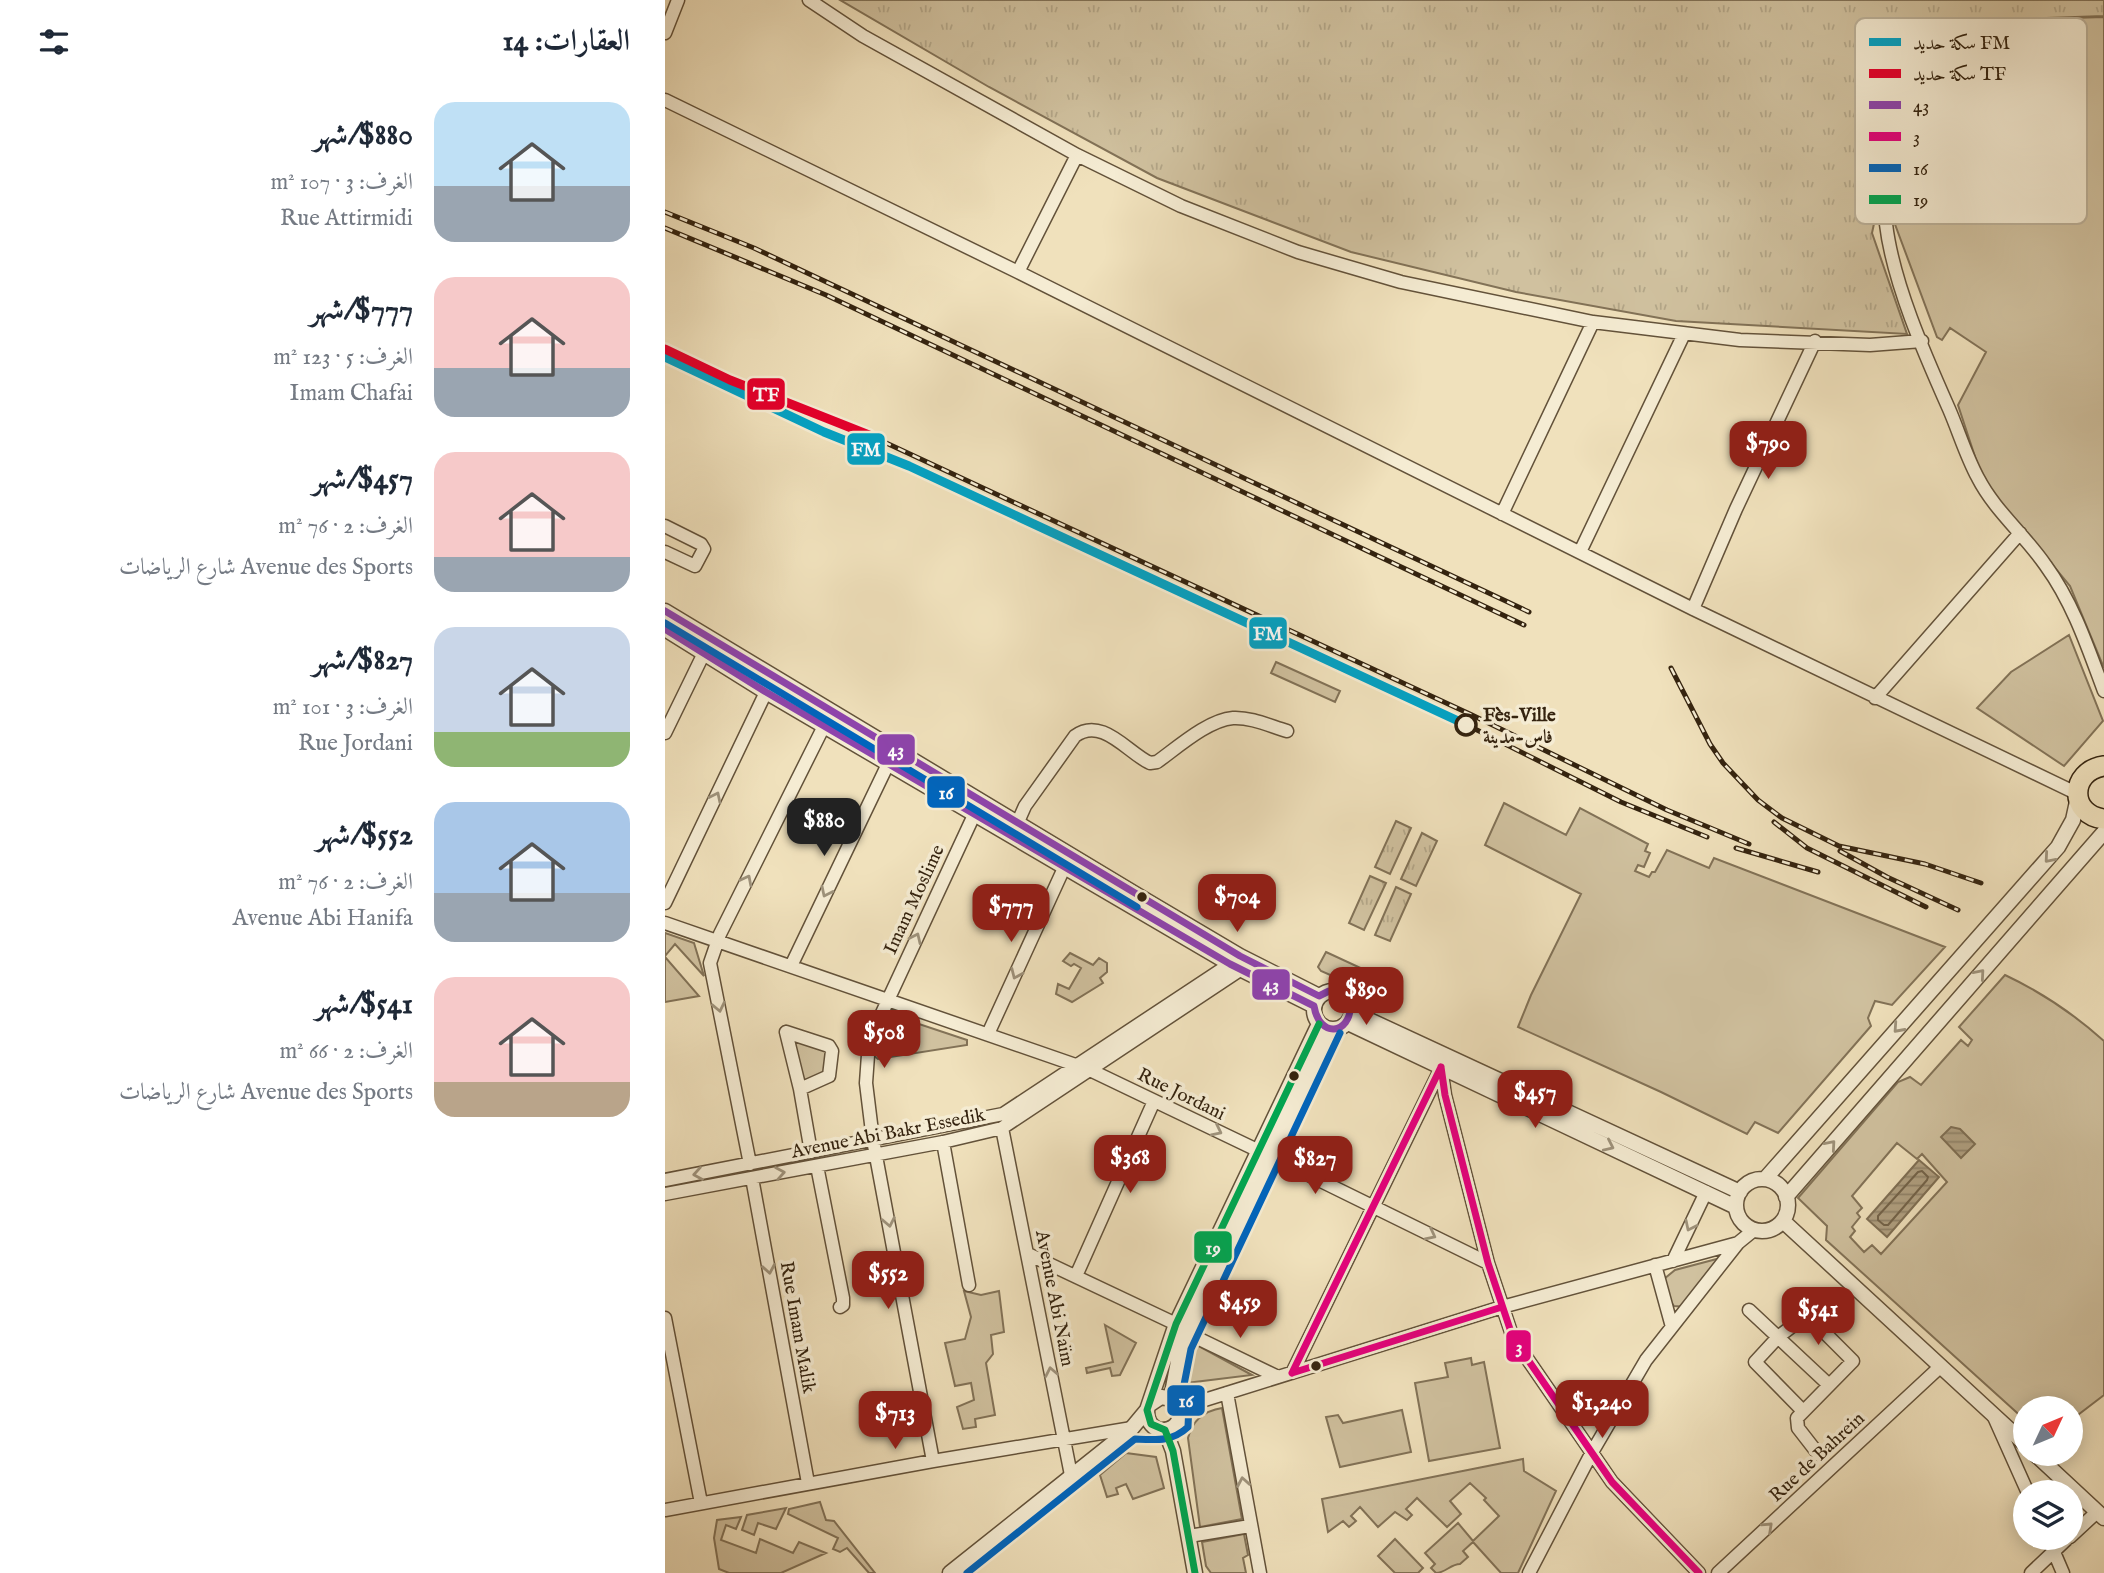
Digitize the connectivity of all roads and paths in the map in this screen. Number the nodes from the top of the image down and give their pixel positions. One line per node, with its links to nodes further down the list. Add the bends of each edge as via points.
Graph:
1 (678, 0): 3 (street)
2 (809, 0): 5 (street, via 863,36)
3 (665, 33)
4 (665, 100): 7 (street)
5 (1077, 155): 7 (street); 8 (street, via 1181,206 1298,252 1401,282)
6 (1885, 224): 11 (street, via 1897,278)
7 (1018, 272): 12 (street)
8 (1593, 322): 9 (street); 12 (street)
9 (1684, 334): 10 (street); 16 (street)
10 (1815, 341): 11 (street, via 1870,345); 17 (street)
11 (1921, 341): 14 (street, via 1978,478)
12 (1502, 514): 16 (street)
13 (665, 526): 15 (street, via 705,549 695,566)
14 (2020, 533): 21 (street, via 2066,597); 23 (street)
15 (665, 552)
16 (1580, 552): 17 (street)
17 (1693, 609): 23 (street)
18 (665, 611): 32 (street)
19 (665, 628): 20 (street)
20 (704, 653): 22 (street); 26 (street)
21 (2104, 691)
22 (766, 692): 24 (street); 35 (street, one-way to 22)
23 (1875, 698): 29 (street)
24 (824, 726): 28 (street); 37 (street, one-way to 24)
25 (1287, 731): 32 (street, via 1235,718 1217,721 1150,763 1108,735 1081,732 1025,806)
26 (665, 733)
27 (2101, 763): 29 (main road, via 2081,779)
28 (888, 764): 30 (street); 38 (street, one-way to 38)
29 (2078, 796): 31 (main road, via 2088,814); 58 (street, one-way to 58, via 2073,820 2059,847)
30 (974, 815): 34 (street); 40 (street, Imam Moslime, one-way to 30)
31 (2104, 819)
32 (1017, 824): 41 (street)
33 (2104, 832): 63 (street, one-way to 33)
34 (1064, 868): 39 (street); 44 (street, one-way to 44)
35 (665, 903)
36 (665, 923): 37 (street, Rue Jordani)
37 (717, 941): 38 (street, Rue Jordani); 55 (street, one-way to 55, via 710,963)
38 (791, 966): 40 (street, Rue Jordani)
39 (1235, 967): 41 (street); 46 (street, Avenue Abi Bakr Essedik)
40 (887, 999): 44 (street, Rue Jordani); 50 (street, Imam Moslime, via 869,1041 866,1083)
41 (1317, 1001): 42 (street, via 1329,991 1342,993 1352,1004); 43 (street, via 1314,1015)
42 (1350, 1018): 43 (street, via 1343,1027); 45 (street); 61 (street)
43 (1325, 1027): 53 (street)
44 (988, 1034): 46 (street, Rue Jordani)
45 (1441, 1067): 60 (street, one-way to 60); 64 (street); 71 (street, via 1444,1096)
46 (1084, 1068): 48 (street, Rue Jordani); 49 (street, Avenue Abi Bakr Essedik); 50 (street, Avenue Abi Bakr Essedik, via 1003,1114)
47 (800, 1089): 47 (street, via 829,1076 832,1051 786,1032); 52 (street)
48 (1154, 1101): 53 (street, Rue Jordani, one-way to 53); 73 (street)
49 (1002, 1128): 51 (street, Avenue Abi Bakr Essedik); 69 (street, Avenue Abi Naïm)
50 (873, 1140): 52 (street, Avenue Abi Bakr Essedik); 54 (street, Imam Moslime)
51 (943, 1142): 54 (street, Avenue Abi Bakr Essedik); 74 (street)
52 (811, 1152): 55 (street, Avenue Abi Bakr Essedik)
53 (1264, 1153): 64 (street, Rue Jordani); 79 (street)
54 (876, 1155): 56 (street, Avenue Abi Bakr Essedik); 95 (street, Imam Moslime, one-way to 95)
55 (750, 1164): 59 (street, Avenue Abi Bakr Essedik, one-way to 59)
56 (814, 1167): 56 (street, via 837,1302 840,1307 843,1298); 57 (street, Avenue Abi Bakr Essedik, one-way to 56)
57 (752, 1178): 62 (street, Avenue Abi Bakr Essedik); 99 (street, Rue Imam Malik, one-way to 99)
58 (1765, 1179): 61 (street, via 1751,1182); 63 (street, via 1779,1185)
59 (665, 1180)
60 (1706, 1192): 65 (street); 70 (street, one-way to 70)
61 (1740, 1192): 65 (street)
62 (665, 1194)
63 (1786, 1197): 66 (street)
64 (1374, 1206): 71 (street, Rue Jordani, one-way to 71); 82 (street)
65 (1736, 1207): 67 (street, via 1741,1220)
66 (1783, 1221): 67 (street, via 1772,1229); 81 (street)
67 (1754, 1230): 68 (street)
68 (1738, 1243): 70 (street); 78 (street)
69 (1028, 1254): 73 (street); 92 (street, Avenue Abi Naïm, one-way to 69)
70 (1673, 1261): 72 (street)
71 (1487, 1263): 75 (street)
72 (1655, 1265): 75 (street); 78 (street)
73 (1076, 1276): 79 (street)
74 (969, 1285)
75 (1502, 1307): 82 (street); 93 (street, via 1513,1338)
76 (1749, 1310): 80 (street)
77 (665, 1318): 100 (street)
78 (1672, 1327): 93 (street, via 1646,1360)
79 (1182, 1329): 83 (street); 86 (street); 89 (street)
80 (1778, 1338): 84 (street); 84 (street, via 1804,1316 1811,1316 1852,1357); 87 (street, via 1755,1362)
81 (1941, 1366): 88 (street); 112 (street, Rue de Bahrein, one-way to 81)
82 (1292, 1373): 83 (street)
83 (1278, 1377): 85 (street)
84 (1829, 1385): 87 (street)
85 (1227, 1393): 89 (street); 103 (street, one-way to 85)
86 (1148, 1407): 89 (street, via 1148,1420); 89 (street, via 1161,1397); 90 (street)
87 (1803, 1411): 94 (street, via 1797,1418 1798,1428)
88 (1992, 1413): 91 (street); 98 (street)
89 (1170, 1416): 90 (street); 105 (street)
90 (1132, 1428): 92 (street); 97 (street)
91 (2013, 1433)
92 (1064, 1439): 95 (street); 97 (street, Avenue Abi Naïm)
93 (1591, 1454): 110 (street); 111 (street)
94 (1819, 1455)
95 (933, 1461): 99 (street)
96 (2048, 1466): 102 (street)
97 (1071, 1475): 107 (street)
98 (2022, 1480)
99 (808, 1483): 100 (street)
100 (701, 1503): 101 (street)
101 (665, 1510)
102 (2101, 1515): 104 (street)
103 (1250, 1526): 105 (street); 109 (street)
104 (2083, 1527)
105 (1189, 1536): 108 (street)
106 (2054, 1552): 113 (street); 114 (street)
107 (950, 1573)
108 (1195, 1573)
109 (1259, 1573)
110 (1529, 1573)
111 (1699, 1573)
112 (1718, 1573)
113 (2031, 1573)
114 (2063, 1573)

